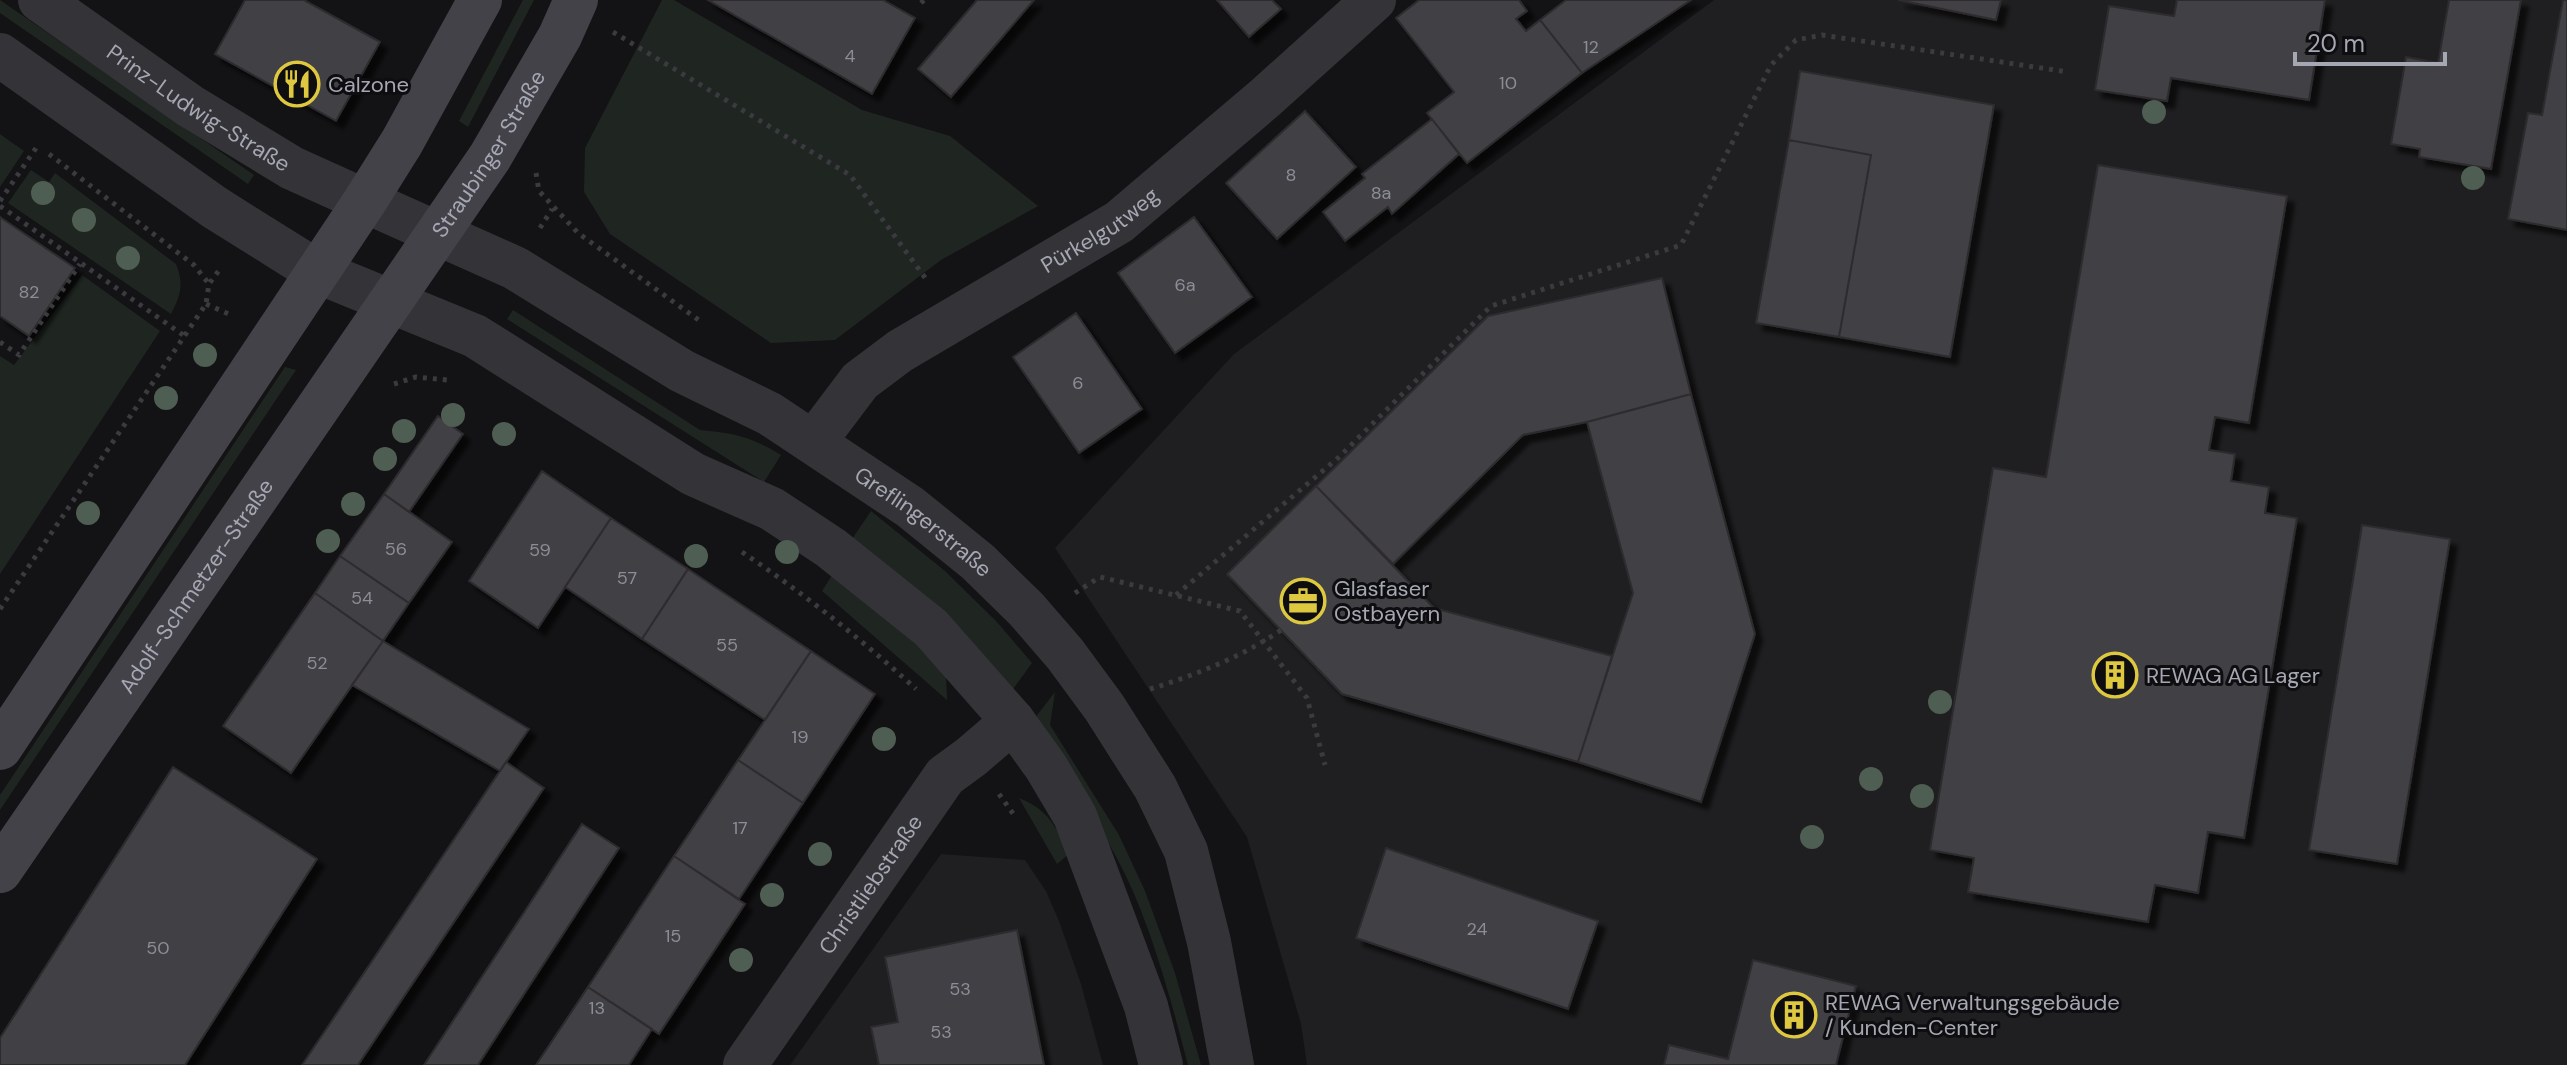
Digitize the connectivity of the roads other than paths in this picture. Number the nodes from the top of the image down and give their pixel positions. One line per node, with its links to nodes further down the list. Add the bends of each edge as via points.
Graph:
1 (40, 0): 6 (street, Prinz-Ludwig-Straße, via 190,106 292,168)
2 (480, 0): 6 (main road)
3 (1374, 0): 10 (street, Pürkelgutweg, via 1119,222 900,351 860,381)
4 (574, 4): 7 (main road, Straubinger Straße, via 490,157)
5 (0, 55): 8 (street)
6 (365, 201): 7 (street, Greflingerstraße); 8 (main road)
7 (439, 233): 9 (main road, Straubinger Straße); 10 (street, Greflingerstraße, via 515,268 682,371)
8 (316, 271): 9 (street); 12 (main road)
9 (392, 302): 11 (street, via 475,336 693,474 772,509 831,548 931,628); 13 (main road, Adolf-Schmetzer-Straße)
10 (814, 442): 16 (street, Greflingerstraße, via 910,507 978,562 1026,609 1104,707 1155,787 1186,851)
11 (1013, 721): 14 (street, Christliebstraße, via 945,776); 15 (street, via 1075,816 1146,1006)
12 (0, 748)
13 (0, 871)
14 (745, 1065)
15 (1161, 1065)
16 (1232, 1065)

